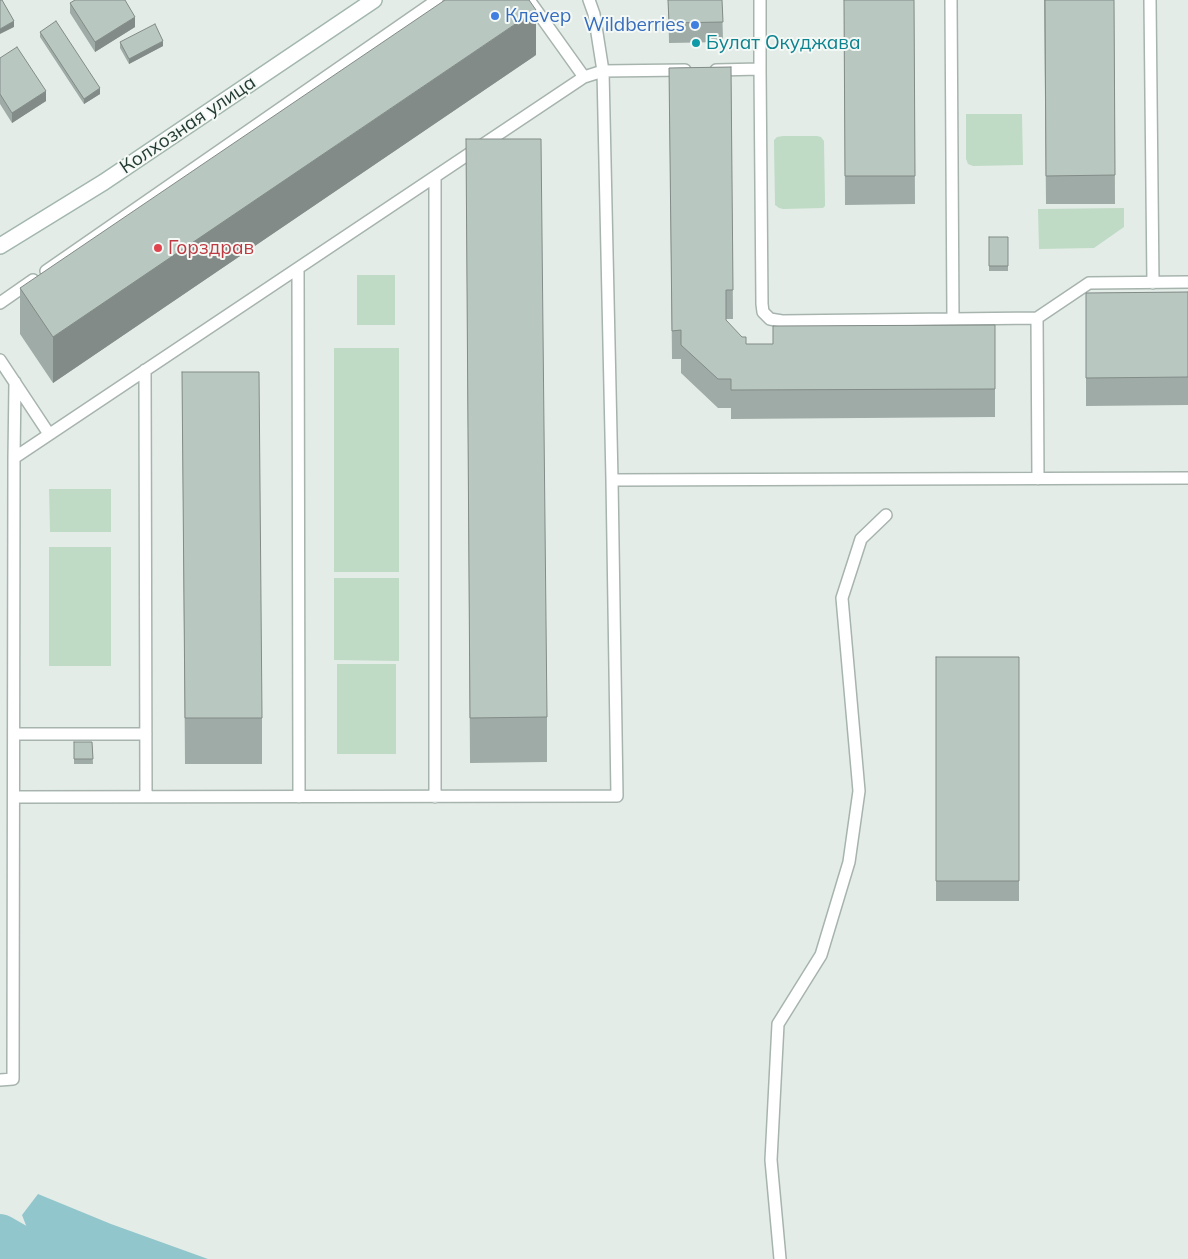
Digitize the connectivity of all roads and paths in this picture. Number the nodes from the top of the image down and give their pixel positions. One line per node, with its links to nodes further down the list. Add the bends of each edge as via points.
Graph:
1 (374, 0): 12 (main road, Колхозная улица, via 104,182)
2 (437, 0): 16 (lane)
3 (529, 0): 10 (lane)
4 (589, 0): 9 (lane)
5 (760, 0): 8 (lane)
6 (951, 0): 18 (lane)
7 (1150, 0): 14 (lane)
8 (760, 69): 9 (lane); 18 (lane, via 763,312 770,319 782,321)
9 (603, 71): 10 (lane); 26 (lane)
10 (584, 77): 11 (lane)
11 (434, 177): 13 (lane); 33 (lane)
12 (0, 246)
13 (298, 268): 20 (lane); 32 (lane)
14 (1153, 282): 15 (lane); 17 (lane, via 1089,283)
15 (1188, 282)
16 (0, 303)
17 (1037, 318): 18 (lane); 25 (lane)
18 (953, 319)
19 (0, 360): 21 (lane)
20 (145, 370): 22 (lane); 29 (lane)
21 (15, 382): 22 (lane); 23 (lane)
22 (49, 434): 23 (lane)
23 (14, 458): 28 (lane)
24 (1188, 478): 25 (lane)
25 (1038, 479): 26 (lane)
26 (612, 480): 33 (lane, via 617,796)
27 (886, 515): 35 (lane, via 862,539 842,598 859,791 849,862 821,955 778,1024 771,1160)
28 (14, 734): 29 (lane); 30 (lane)
29 (146, 734): 31 (lane)
30 (14, 797): 31 (lane); 34 (lane, via 13,1079)
31 (146, 797): 32 (lane)
32 (299, 797): 33 (lane)
33 (435, 797)
34 (0, 1080)
35 (780, 1259)

